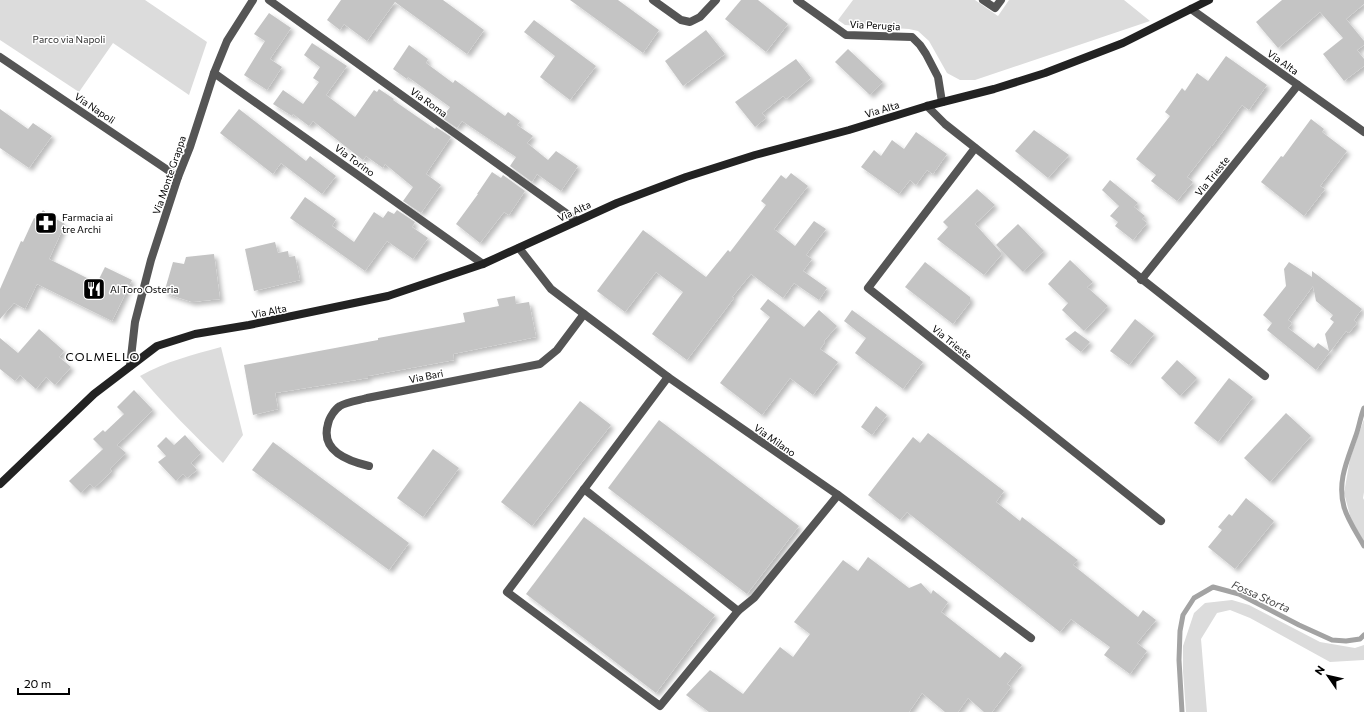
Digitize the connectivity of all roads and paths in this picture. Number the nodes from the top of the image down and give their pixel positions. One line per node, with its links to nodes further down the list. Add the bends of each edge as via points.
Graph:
1 (253, 0): 11 (street, Via Monte Grappa, via 227,41)
2 (269, 0): 18 (street, Via Roma)
3 (653, 0): 4 (street, via 681,20 690,22 700,18)
4 (716, 0)
5 (798, 0): 13 (street, Via Perugia, via 846,35 912,37 926,54 938,77)
6 (984, 0): 7 (street, via 995,8)
7 (1001, 0)
8 (1209, 0): 9 (main road, Via Alta)
9 (1191, 9): 12 (street, Via Alta); 13 (main road, Via Alta, via 1123,43 1045,73)
10 (0, 57): 17 (street, Via Napoli)
11 (214, 73): 17 (street, Via Monte Grappa); 20 (street, Via Torino)
12 (1298, 84): 15 (street, Via Alta); 21 (street, Via Trieste)
13 (942, 102): 14 (main road, Via Alta)
14 (927, 106): 16 (street); 18 (main road, Via Alta, via 686,177)
15 (1364, 132)
16 (975, 148): 21 (street); 30 (street, Via Trieste, via 868,288)
17 (178, 176): 23 (street, Via Monte Grappa, via 151,260 135,322)
18 (577, 221): 19 (main road, Via Alta)
19 (519, 248): 20 (main road, Via Alta); 22 (street, Via Milano, via 551,289)
20 (484, 264): 23 (main road, Via Alta, via 388,296 194,334 157,346)
21 (1141, 280): 24 (street)
22 (584, 314): 25 (street, Via Milano); 26 (street, Via Bari, via 557,350 540,364 367,398 339,406 329,420 327,440 336,453 353,462)
23 (130, 366): 27 (main road, Via Alta, via 94,394)
24 (1264, 376)
25 (668, 377): 28 (street); 29 (street, Via Milano)
26 (369, 466)
27 (0, 484)
28 (584, 489): 31 (street); 31 (street, via 507,592 660,706)
29 (838, 495): 31 (street, via 754,598); 32 (street, Via Milano)
30 (1161, 521)
31 (738, 611)
32 (1030, 638)

